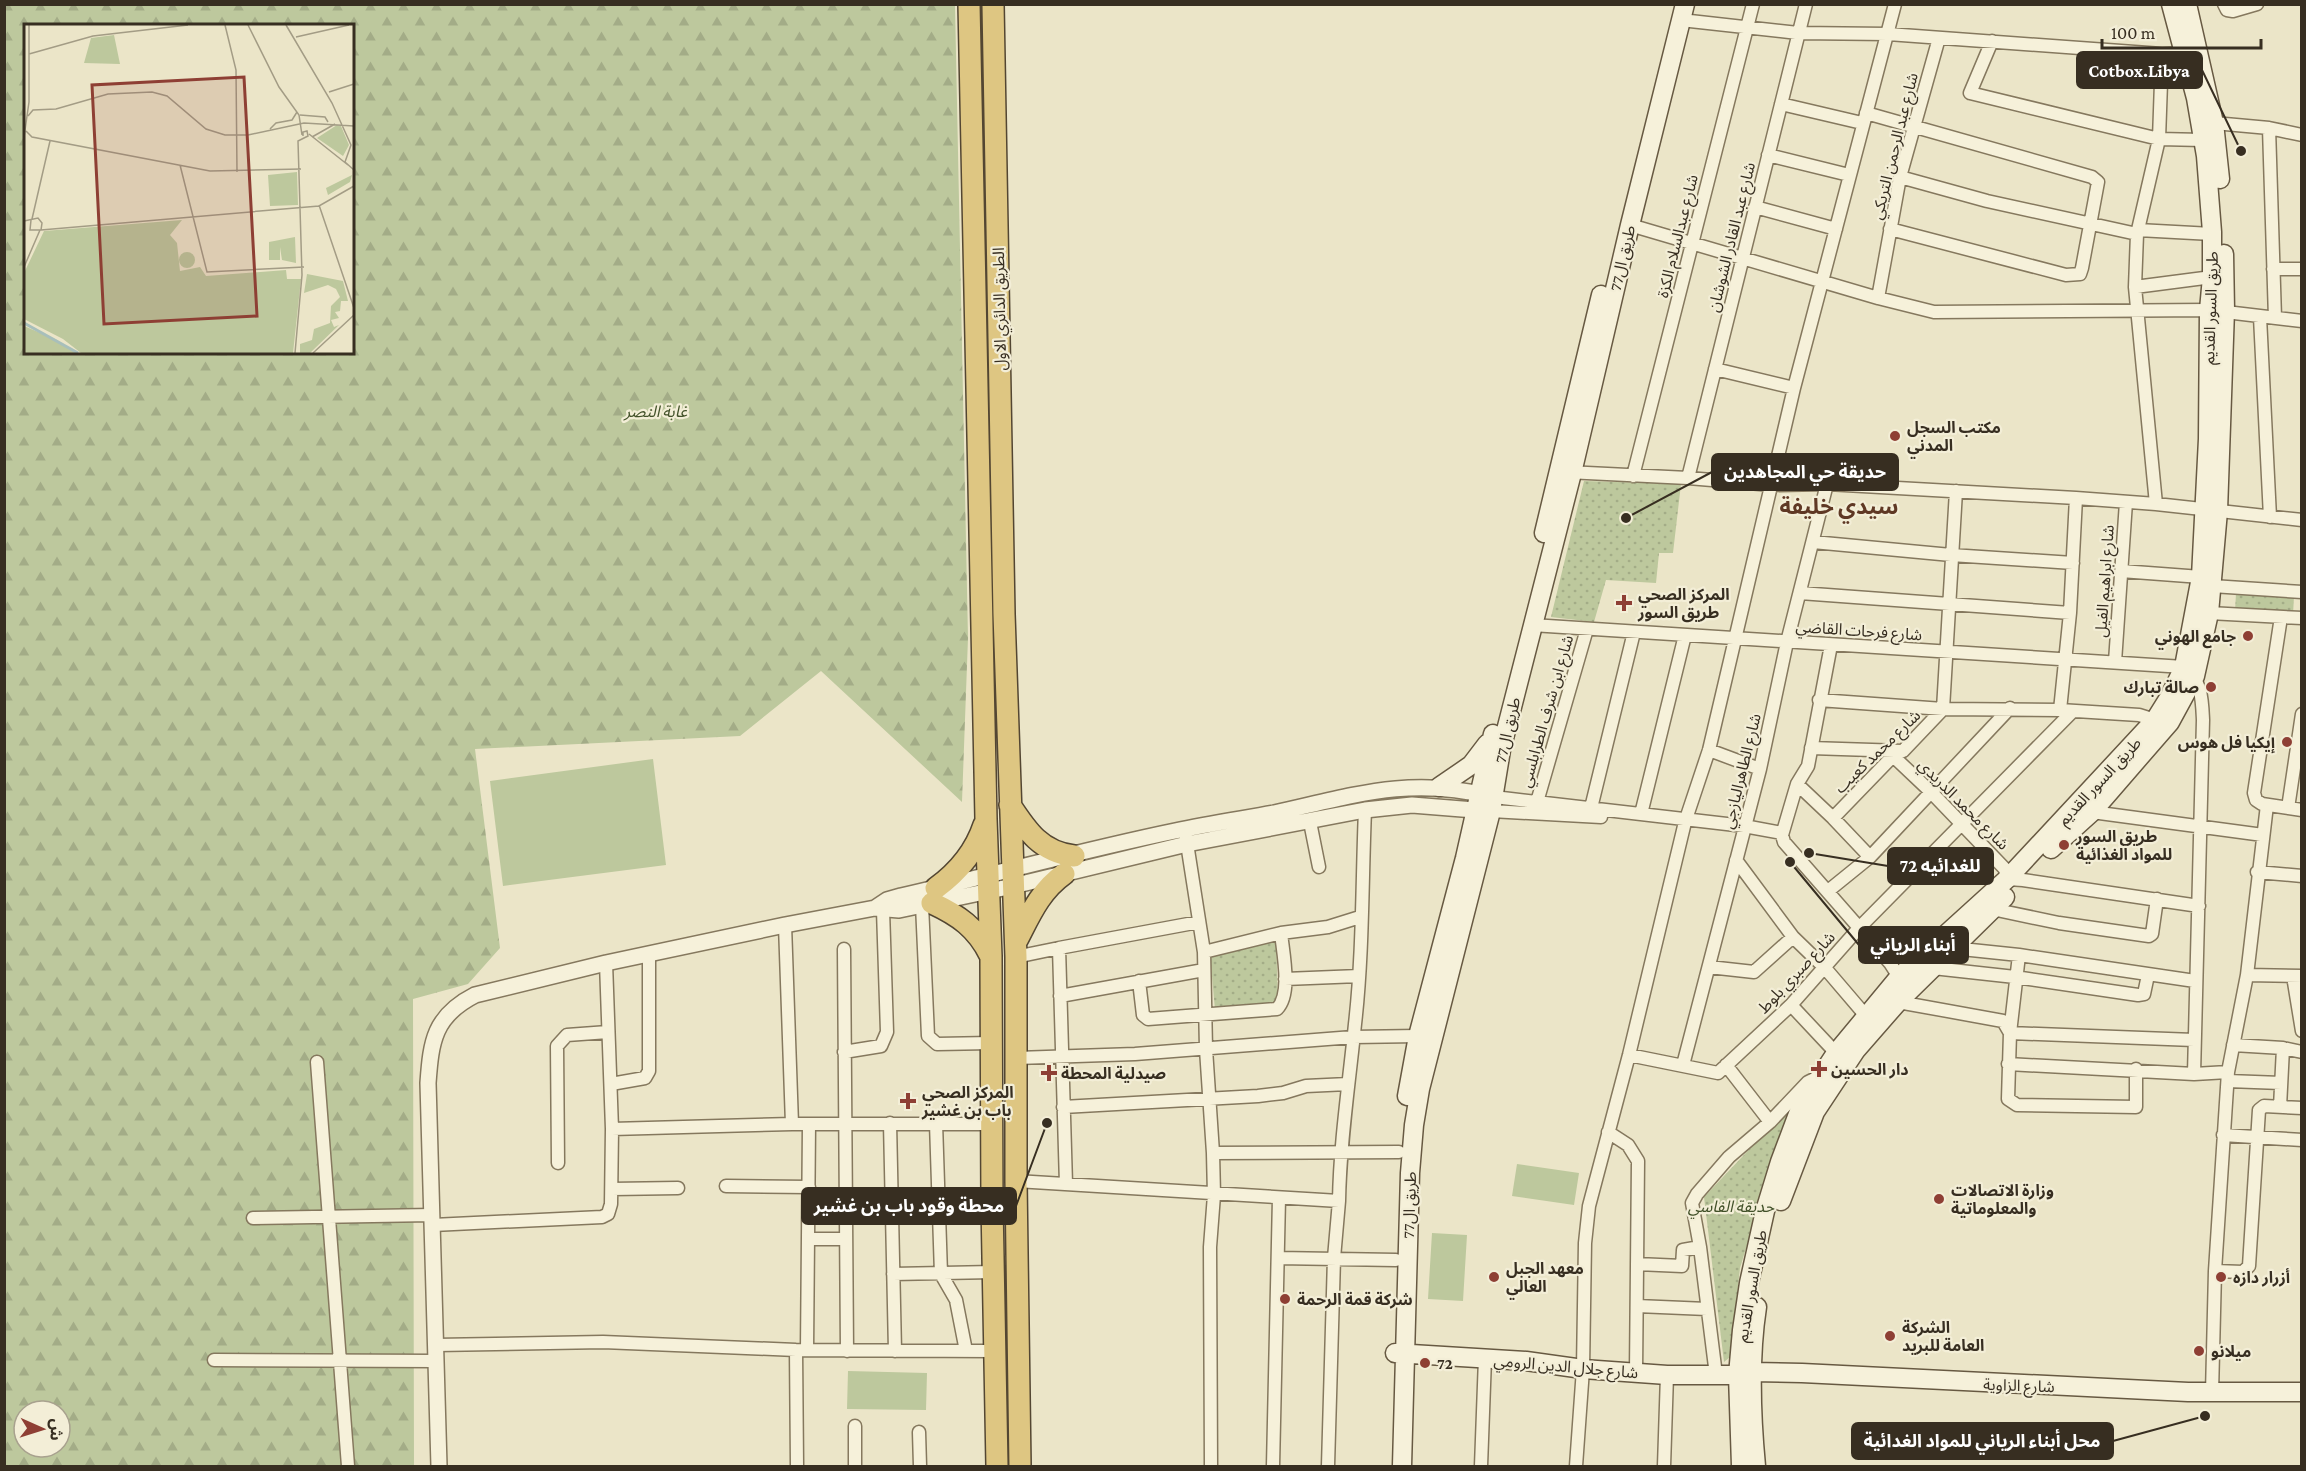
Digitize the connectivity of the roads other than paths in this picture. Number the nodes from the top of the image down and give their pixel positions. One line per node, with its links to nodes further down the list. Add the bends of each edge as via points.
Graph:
1 (969, 4): 112 (highway, الطريق الدائري الاول)
2 (993, 4): 103 (highway, الطريق الدائري الاول)
3 (1754, 4): 11 (street, شارع عبدالسلام الكزة)
4 (1806, 4): 12 (street, شارع عبد القادر الشوشان)
5 (1895, 4): 13 (street)
6 (2171, 4): 16 (main road, طريق السور القديم)
7 (2187, 4): 16 (main road, طريق السور القديم)
8 (2224, 4): 9 (street, via 2233,11)
9 (2257, 4)
10 (1680, 10): 11 (street); 18 (main road, طريق ال77)
11 (1748, 27): 12 (street); 37 (street, شارع عبدالسلام الكزة)
12 (1798, 33): 13 (street); 19 (street, شارع عبد القادر الشوشان)
13 (1888, 34): 14 (street); 20 (street)
14 (1939, 38): 15 (street); 22 (street, شارع عبد الرحمن التريكي)
15 (1992, 41): 17 (street); 25 (street, via 1970,93)
16 (2190, 53): 17 (street); 21 (main road, طريق السور القديم); 26 (main road, طريق السور القديم)
17 (2162, 54): 25 (street)
18 (1656, 92): 31 (main road, طريق ال77); 52 (main road, طريق ال77)
19 (1781, 104): 20 (street); 27 (street, شارع عبد القادر الشوشان)
20 (1864, 118): 22 (street); 28 (street)
21 (2214, 123): 23 (street); 46 (main road, طريق السور القديم, via 2223,224)
22 (1915, 127): 29 (street, شارع عبد الرحمن التريكي); 32 (street, via 2092,177 2098,182)
23 (2269, 128): 24 (street); 39 (street)
24 (2301, 135)
25 (2159, 139): 26 (street); 35 (street)
26 (2203, 140): 36 (main road, طريق السور القديم)
27 (1768, 155): 28 (street); 30 (street, شارع عبد القادر الشوشان)
28 (1849, 175): 33 (street)
29 (1900, 177): 32 (street); 34 (street, شارع عبد الرحمن التريكي)
30 (1755, 207): 33 (street); 38 (street, شارع عبد القادر الشوشان)
31 (1630, 225): 37 (street); 52 (main road, طريق ال77)
32 (2090, 225): 34 (street, via 2082,268 2076,275); 35 (street)
33 (1836, 229): 42 (street)
34 (1890, 229): 44 (street, شارع عبد الرحمن التريكي)
35 (2138, 232): 36 (street); 43 (street)
36 (2212, 234): 41 (main road, طريق السور القديم)
37 (1693, 243): 38 (street); 53 (street, شارع عبدالسلام الكزة)
38 (1743, 257): 42 (street); 50 (street, شارع عبد القادر الشوشان)
39 (2273, 269): 40 (street); 48 (street)
40 (2301, 269)
41 (2212, 277): 43 (street); 46 (main road, طريق السور القديم)
42 (1823, 281): 44 (street); 51 (street)
43 (2135, 287): 45 (street)
44 (1878, 298): 45 (street, via 1934,312)
45 (2136, 310): 46 (street); 60 (street)
46 (2217, 310): 47 (street); 61 (main road, طريق السور القديم)
47 (2260, 317): 48 (street); 62 (street)
48 (2275, 318): 49 (street)
49 (2301, 321)
50 (1715, 369): 51 (street); 54 (street, شارع عبد القادر الشوشان)
51 (1794, 388): 56 (street)
52 (1566, 472): 53 (street); 76 (main road, طريق ال77); 93 (main road)
53 (1633, 476): 54 (street)
54 (1688, 478): 56 (street)
55 (1827, 484): 56 (street); 57 (street); 64 (street, شارع الطاهراليازجي)
56 (1772, 485): 80 (street)
57 (1956, 491): 58 (street); 65 (street, شارع محمد كعيب)
58 (2076, 498): 59 (street); 66 (street)
59 (2126, 502): 60 (street); 67 (street, شارع ابراهيم الفيل)
60 (2156, 504): 61 (street)
61 (2212, 511): 62 (street); 68 (main road, طريق السور القديم)
62 (2270, 517): 63 (street)
63 (2301, 520)
64 (1813, 542): 65 (street); 70 (street, شارع الطاهراليازجي)
65 (1951, 555): 66 (street); 71 (street, شارع محمد كعيب)
66 (2073, 563): 72 (street)
67 (2121, 571): 68 (street); 85 (street, شارع ابراهيم الفيل)
68 (2207, 581): 69 (street); 73 (main road, طريق السور القديم); 86 (main road, طريق السور القديم)
69 (2301, 592)
70 (1800, 594): 71 (street); 81 (street, شارع الطاهراليازجي)
71 (1950, 605): 72 (street); 83 (street, شارع محمد كعيب)
72 (2070, 613): 84 (street)
73 (2209, 613): 74 (street); 86 (main road, طريق السور القديم)
74 (2281, 617): 75 (street); 104 (street, via 2254,793 2256,800)
75 (2301, 618)
76 (1532, 625): 77 (street, شارع فرحات القاضي); 102 (main road, طريق ال77)
77 (1587, 629): 78 (street, شارع فرحات القاضي); 101 (street, شارع ابن شرف الطرابلسي)
78 (1634, 632): 79 (street, شارع فرحات القاضي); 105 (street)
79 (1685, 635): 80 (street, شارع فرحات القاضي); 110 (street)
80 (1735, 639): 81 (street, شارع فرحات القاضي); 95 (street)
81 (1787, 642): 82 (street, شارع فرحات القاضي); 97 (street, شارع الطاهراليازجي)
82 (1831, 645): 83 (street, شارع فرحات القاضي); 87 (street)
83 (1947, 652): 84 (street, شارع فرحات القاضي); 89 (street, شارع محمد كعيب)
84 (2066, 659): 85 (street, شارع فرحات القاضي); 90 (street)
85 (2115, 662): 86 (street, شارع فرحات القاضي)
86 (2190, 671): 92 (main road, طريق السور القديم); 109 (main road, طريق السور القديم, via 2170,723); 117 (street, via 2201,696 2203,720)
87 (1820, 700): 89 (street); 94 (street)
88 (2010, 708): 89 (street); 90 (street); 100 (street)
89 (1943, 709): 96 (street, شارع محمد كعيب)
90 (2066, 711): 92 (street, via 2139,715); 115 (street, شارع صبري بلوط)
91 (2301, 714): 106 (street)
92 (2156, 720): 128 (main road, طريق السور القديم)
93 (1492, 738): 99 (main road, via 1471,765); 102 (main road)
94 (1811, 748): 96 (street, شارع محمد الدريدي); 98 (street, via 1808,766)
95 (1709, 750): 97 (street); 113 (street)
96 (1898, 754): 100 (street, شارع محمد الدريدي); 111 (street, شارع محمد كعيب)
97 (1760, 769): 116 (street, شارع الطاهراليازجي)
98 (1797, 784): 111 (street); 118 (street)
99 (1439, 787): 102 (street); 120 (street, via 1368,791)
100 (1931, 792): 115 (street, شارع محمد الدريدي); 121 (street)
101 (1537, 802): 102 (street); 105 (street)
102 (1485, 803): 107 (street); 113 (street); 174 (main road); 252 (main road, طريق ال77, via 1414,1125)
103 (1010, 805): 123 (highway, via 1039,843); 127 (highway, الطريق الدائري الاول)
104 (2267, 805): 106 (street); 119 (street)
105 (1592, 808): 110 (street)
106 (2288, 808): 108 (street)
107 (1365, 810): 114 (street); 136 (street)
108 (2301, 810)
109 (2092, 812): 117 (street); 128 (main road, طريق السور القديم)
110 (1641, 814): 113 (street)
111 (1833, 818): 121 (street)
112 (986, 819): 129 (highway, الطريق الدائري الاول); 131 (highway, via 971,853)
113 (1687, 820): 116 (street); 184 (street)
114 (1310, 822): 120 (street); 124 (street)
115 (1962, 824): 128 (street, شارع محمد الدريدي); 139 (street, شارع صبري بلوط)
116 (1744, 826): 118 (street); 122 (street, شارع الطاهراليازجي)
117 (2202, 826): 119 (street); 133 (street)
118 (1782, 833): 130 (street, via 1784,842)
119 (2263, 835): 125 (street)
120 (1186, 837): 123 (street); 137 (street)
121 (1870, 857): 130 (street)
122 (1736, 861): 141 (street); 152 (street, شارع الطاهراليازجي)
123 (1069, 865): 127 (street); 145 (highway, via 1037,901)
124 (1319, 867)
125 (2257, 872): 126 (street); 157 (street)
126 (2301, 876)
127 (1013, 878): 129 (street); 145 (highway, الطريق الدائري الاول)
128 (2015, 879): 132 (street); 135 (main road, طريق السور القديم); 160 (main road, طريق السور القديم)
129 (988, 883): 131 (street); 149 (highway, الطريق الدائري الاول)
130 (1828, 891): 139 (street)
131 (930, 898): 134 (street, via 899,910); 134 (street, via 894,898); 149 (highway, via 974,929); 177 (street, via 928,1036 937,1044)
132 (2157, 899): 133 (street); 135 (street, via 2149,936)
133 (2199, 906): 164 (street)
134 (879, 909): 138 (street); 181 (street, via 887,1032 880,1047)
135 (1992, 909): 143 (main road, طريق السور القديم)
136 (1360, 917): 140 (street, via 1328,927); 158 (street)
137 (1200, 922): 142 (street); 146 (street)
138 (785, 925): 147 (street); 205 (street)
139 (1859, 928): 153 (street, شارع صبري بلوط); 160 (street)
140 (1281, 933): 146 (street); 162 (street)
141 (1793, 938): 152 (street, via 1754,972); 153 (street)
142 (1059, 948): 145 (street); 166 (street)
143 (1952, 948): 148 (street); 154 (main road, طريق السور القديم)
144 (844, 949): 181 (street)
145 (1016, 950): 186 (highway, الطريق الدائري الاول)
146 (1204, 952): 155 (street)
147 (649, 954): 150 (street); 196 (street, via 649,1071 645,1078)
148 (2019, 955): 151 (street); 161 (street)
149 (991, 956): 177 (highway, الطريق الدائري الاول)
150 (606, 963): 172 (street); 232 (street, via 475,995 460,1002 440,1024 430,1048 428,1083)
151 (2082, 964): 156 (street); 165 (street)
152 (1709, 967): 189 (street, شارع الطاهراليازجي)
153 (1825, 968): 168 (street, شارع صبري بلوط); 170 (street)
154 (1933, 968): 161 (street); 167 (main road, طريق السور القديم)
155 (1204, 970): 163 (street); 169 (street)
156 (2148, 975): 164 (street); 165 (street, via 2142,996)
157 (2247, 975): 159 (street); 178 (street)
158 (1359, 976): 162 (street); 175 (street)
159 (2297, 976): 171 (street)
160 (1899, 977): 170 (main road, طريق السور القديم)
161 (2015, 977): 165 (street); 173 (street)
162 (1285, 979): 169 (street, via 1283,1000 1277,1009)
163 (1139, 981): 166 (street); 169 (street, via 1144,1018)
164 (2195, 981): 176 (street)
165 (2082, 987)
166 (1060, 996): 185 (street)
167 (1898, 1002): 173 (street, via 2003,1021); 214 (main road, طريق السور القديم, via 1856,1050)
168 (1791, 1005): 183 (street); 190 (street, شارع صبري بلوط)
169 (1206, 1016): 180 (street)
170 (1866, 1016): 183 (main road, طريق السور القديم)
171 (2301, 1031)
172 (609, 1032): 196 (street); 218 (street, via 567,1035 557,1046)
173 (2010, 1033): 176 (street); 188 (street)
174 (1418, 1036): 175 (street); 216 (main road)
175 (1353, 1037): 180 (street); 197 (street)
176 (2194, 1040): 192 (street)
177 (991, 1043): 207 (highway, الطريق الدائري الاول)
178 (2233, 1045): 179 (street); 194 (street)
179 (2283, 1048): 182 (street); 195 (street)
180 (1206, 1049): 185 (street); 198 (street)
181 (844, 1052): 206 (street)
182 (2301, 1052)
183 (1836, 1053): 193 (main road, طريق السور القديم)
184 (1629, 1055): 189 (street); 210 (street)
185 (1061, 1056): 186 (street); 199 (street)
186 (1017, 1058): 219 (highway, الطريق الدائري الاول)
187 (318, 1062): 230 (street)
188 (2008, 1064): 191 (street); 191 (street, via 2008,1099 2017,1105 2136,1107)
189 (1683, 1065): 190 (street)
190 (1722, 1069): 202 (street)
191 (2136, 1069): 192 (street)
192 (2194, 1074): 194 (street)
193 (1820, 1076): 202 (street, via 1804,1086); 214 (main road, طريق السور القديم, via 1801,1106)
194 (2228, 1076): 195 (street); 211 (street)
195 (2282, 1083): 200 (street)
196 (610, 1084): 209 (street)
197 (1348, 1084): 198 (street); 215 (street)
198 (1209, 1099): 199 (street); 217 (street)
199 (1063, 1107): 220 (street)
200 (2280, 1107): 201 (street); 212 (street, via 2264,1106 2259,1110)
201 (2301, 1108)
202 (1770, 1122): 235 (street, via 1729,1157 1692,1203)
203 (890, 1123): 204 (street); 206 (street); 228 (street)
204 (936, 1123): 207 (street); 243 (street)
205 (792, 1124): 208 (street); 209 (street)
206 (845, 1124): 208 (street); 229 (street)
207 (992, 1124): 241 (highway, الطريق الدائري الاول)
208 (809, 1125): 222 (street)
209 (612, 1129): 224 (street)
210 (1608, 1132): 239 (street, via 1628,1145 1638,1161); 257 (street, via 1586,1221)
211 (2223, 1135): 212 (street); 240 (street)
212 (2257, 1137): 213 (street); 240 (street, via 2249,1266 2243,1272)
213 (2301, 1140)
214 (1793, 1147): 259 (main road, طريق السور القديم, via 1770,1237)
215 (1340, 1152): 216 (street); 217 (street); 227 (street)
216 (1399, 1152): 238 (main road)
217 (1214, 1153): 225 (street)
218 (558, 1163)
219 (1016, 1181): 220 (street); 272 (highway, الطريق الدائري الاول)
220 (1066, 1184): 225 (street)
221 (726, 1186): 222 (street)
222 (809, 1187): 233 (street)
223 (678, 1188): 224 (street)
224 (612, 1189): 232 (street, via 608,1214 602,1217)
225 (1214, 1195): 226 (street); 273 (street, via 1210,1247)
226 (1279, 1198): 227 (street); 236 (street)
227 (1339, 1201): 237 (street)
228 (892, 1203): 229 (street); 242 (street)
229 (845, 1204): 234 (street)
230 (329, 1217): 231 (street); 232 (street); 255 (street)
231 (253, 1218)
232 (432, 1220): 246 (street)
233 (809, 1239): 234 (street); 247 (street)
234 (846, 1239): 248 (street)
235 (1701, 1247): 239 (street, via 1683,1250 1682,1266); 245 (street)
236 (1278, 1258): 237 (street); 274 (street)
237 (1334, 1258): 238 (street); 275 (street)
238 (1396, 1260): 252 (main road)
239 (1637, 1263): 244 (street)
240 (2215, 1271): 263 (street)
241 (993, 1272): 243 (street); 251 (highway, الطريق الدائري الاول)
242 (893, 1274): 243 (street); 249 (street)
243 (941, 1274): 250 (street, via 956,1300)
244 (1637, 1306): 245 (street); 258 (street)
245 (1707, 1309): 261 (street)
246 (436, 1345): 247 (street, via 603,1342); 256 (street)
247 (802, 1350): 248 (street); 268 (street)
248 (847, 1351): 249 (street)
249 (895, 1351): 250 (street)
250 (966, 1351): 251 (street)
251 (994, 1351): 271 (highway, الطريق الدائري الاول)
252 (1400, 1354): 253 (main road, شارع جلال الدين الرومي); 276 (main road); 277 (main road, طريق ال77)
253 (1485, 1358): 257 (main road, شارع جلال الدين الرومي); 278 (street)
254 (214, 1360): 255 (street)
255 (340, 1361): 256 (street); 266 (street)
256 (436, 1361): 267 (street)
257 (1583, 1369): 258 (main road, شارع جلال الدين الرومي); 279 (street)
258 (1636, 1372): 260 (main road, شارع جلال الدين الرومي)
259 (1745, 1374): 261 (main road, شارع جلال الدين الرومي); 263 (main road, شارع الزاوية); 281 (main road, طريق السور القديم); 282 (main road, طريق السور القديم, via 1752,1402)
260 (1666, 1375): 261 (main road, شارع جلال الدين الرومي); 280 (street)
261 (1716, 1375)
262 (2301, 1392): 263 (main road, شارع الزاوية)
263 (2212, 1393)
264 (855, 1426): 269 (street)
265 (919, 1432): 270 (street)
266 (348, 1467)
267 (439, 1467)
268 (797, 1467)
269 (855, 1467)
270 (920, 1467)
271 (997, 1467)
272 (1020, 1467)
273 (1211, 1467)
274 (1273, 1467)
275 (1328, 1467)
276 (1390, 1467)
277 (1402, 1467)
278 (1481, 1467)
279 (1576, 1467)
280 (1664, 1467)
281 (1741, 1467)
282 (1756, 1467)

